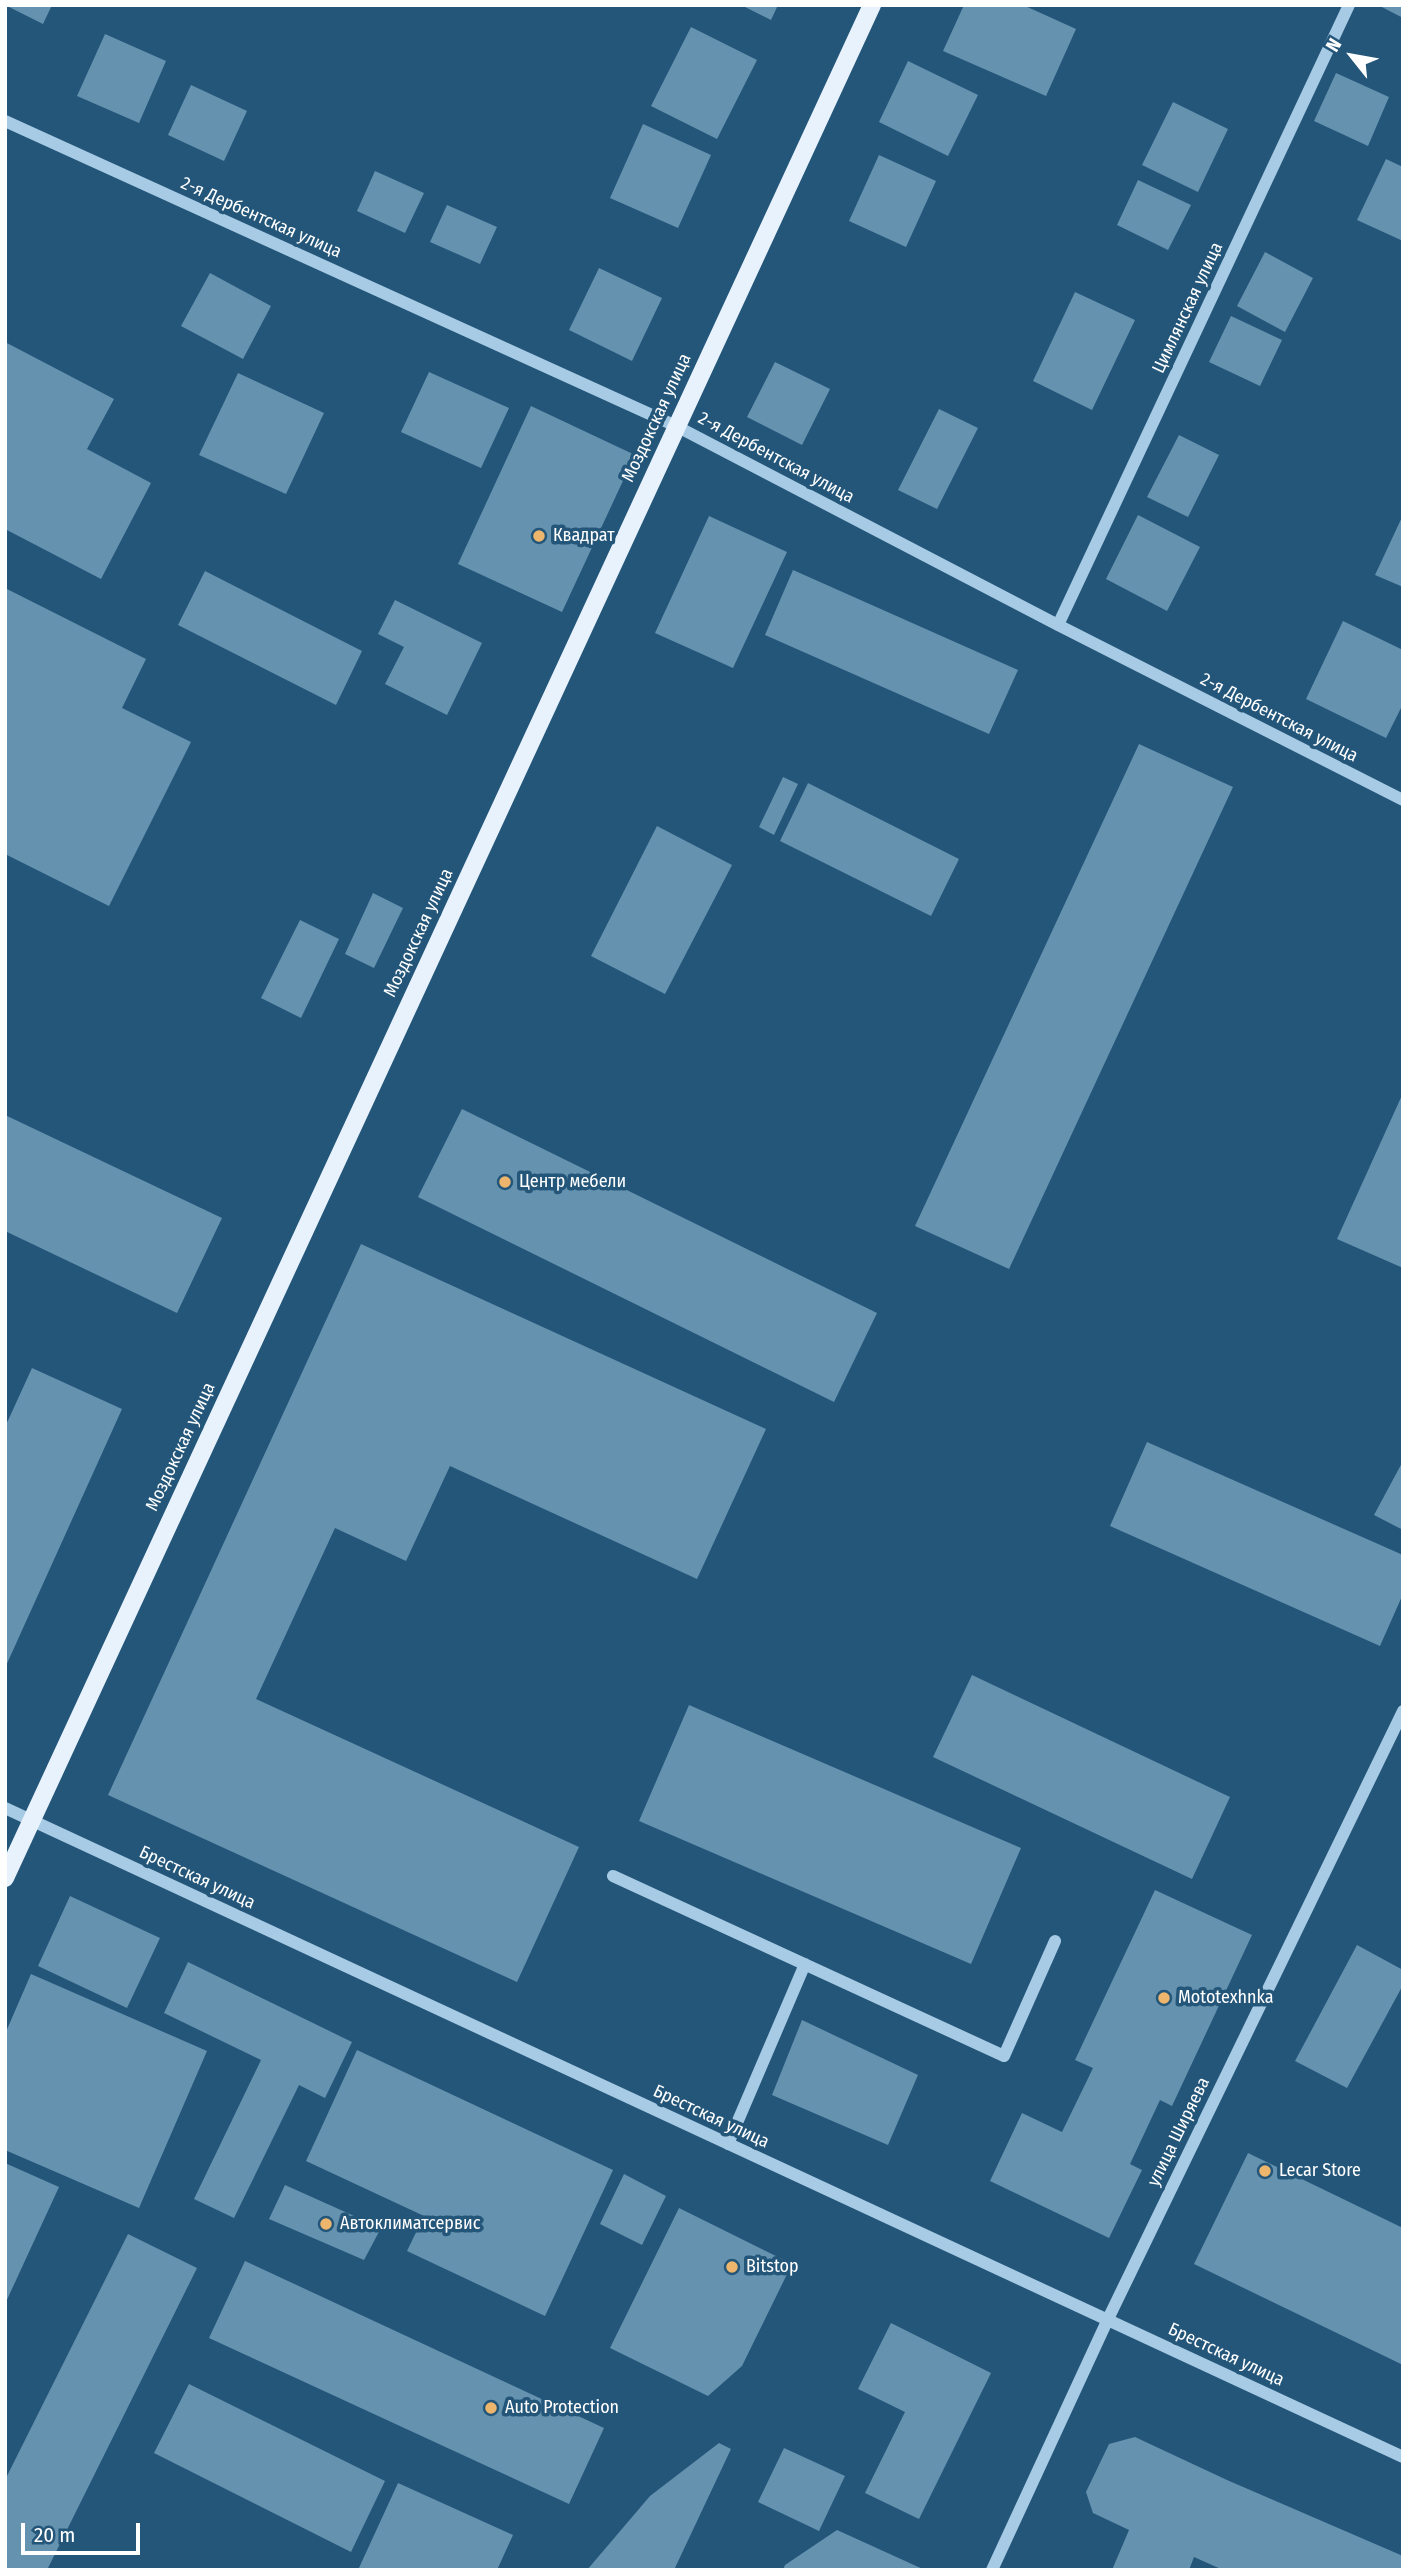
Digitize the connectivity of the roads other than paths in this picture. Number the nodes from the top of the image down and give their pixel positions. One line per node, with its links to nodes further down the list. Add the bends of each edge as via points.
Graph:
1 (872, 5): 4 (main road, Моздокская улица)
2 (1349, 5): 5 (street, Цимлянская улица)
3 (5, 121): 4 (street, 2-я Дербентская улица)
4 (676, 426): 5 (street, 2-я Дербентская улица); 9 (main road, Моздокская улица)
5 (1058, 625): 6 (street, 2-я Дербентская улица)
6 (1403, 800)
7 (1403, 1711): 15 (street, улица Ширяева)
8 (5, 1808): 9 (street, Брестская улица)
9 (32, 1820): 11 (main road, Моздокская улица); 14 (street, Брестская улица)
10 (613, 1876): 13 (street)
11 (5, 1878)
12 (1055, 1941): 13 (street, via 1004,2056)
13 (805, 1964): 14 (street)
14 (727, 2144): 15 (street, Брестская улица)
15 (1108, 2319): 16 (street, Брестская улица); 17 (street, улица Ширяева)
16 (1403, 2457)
17 (992, 2570)

